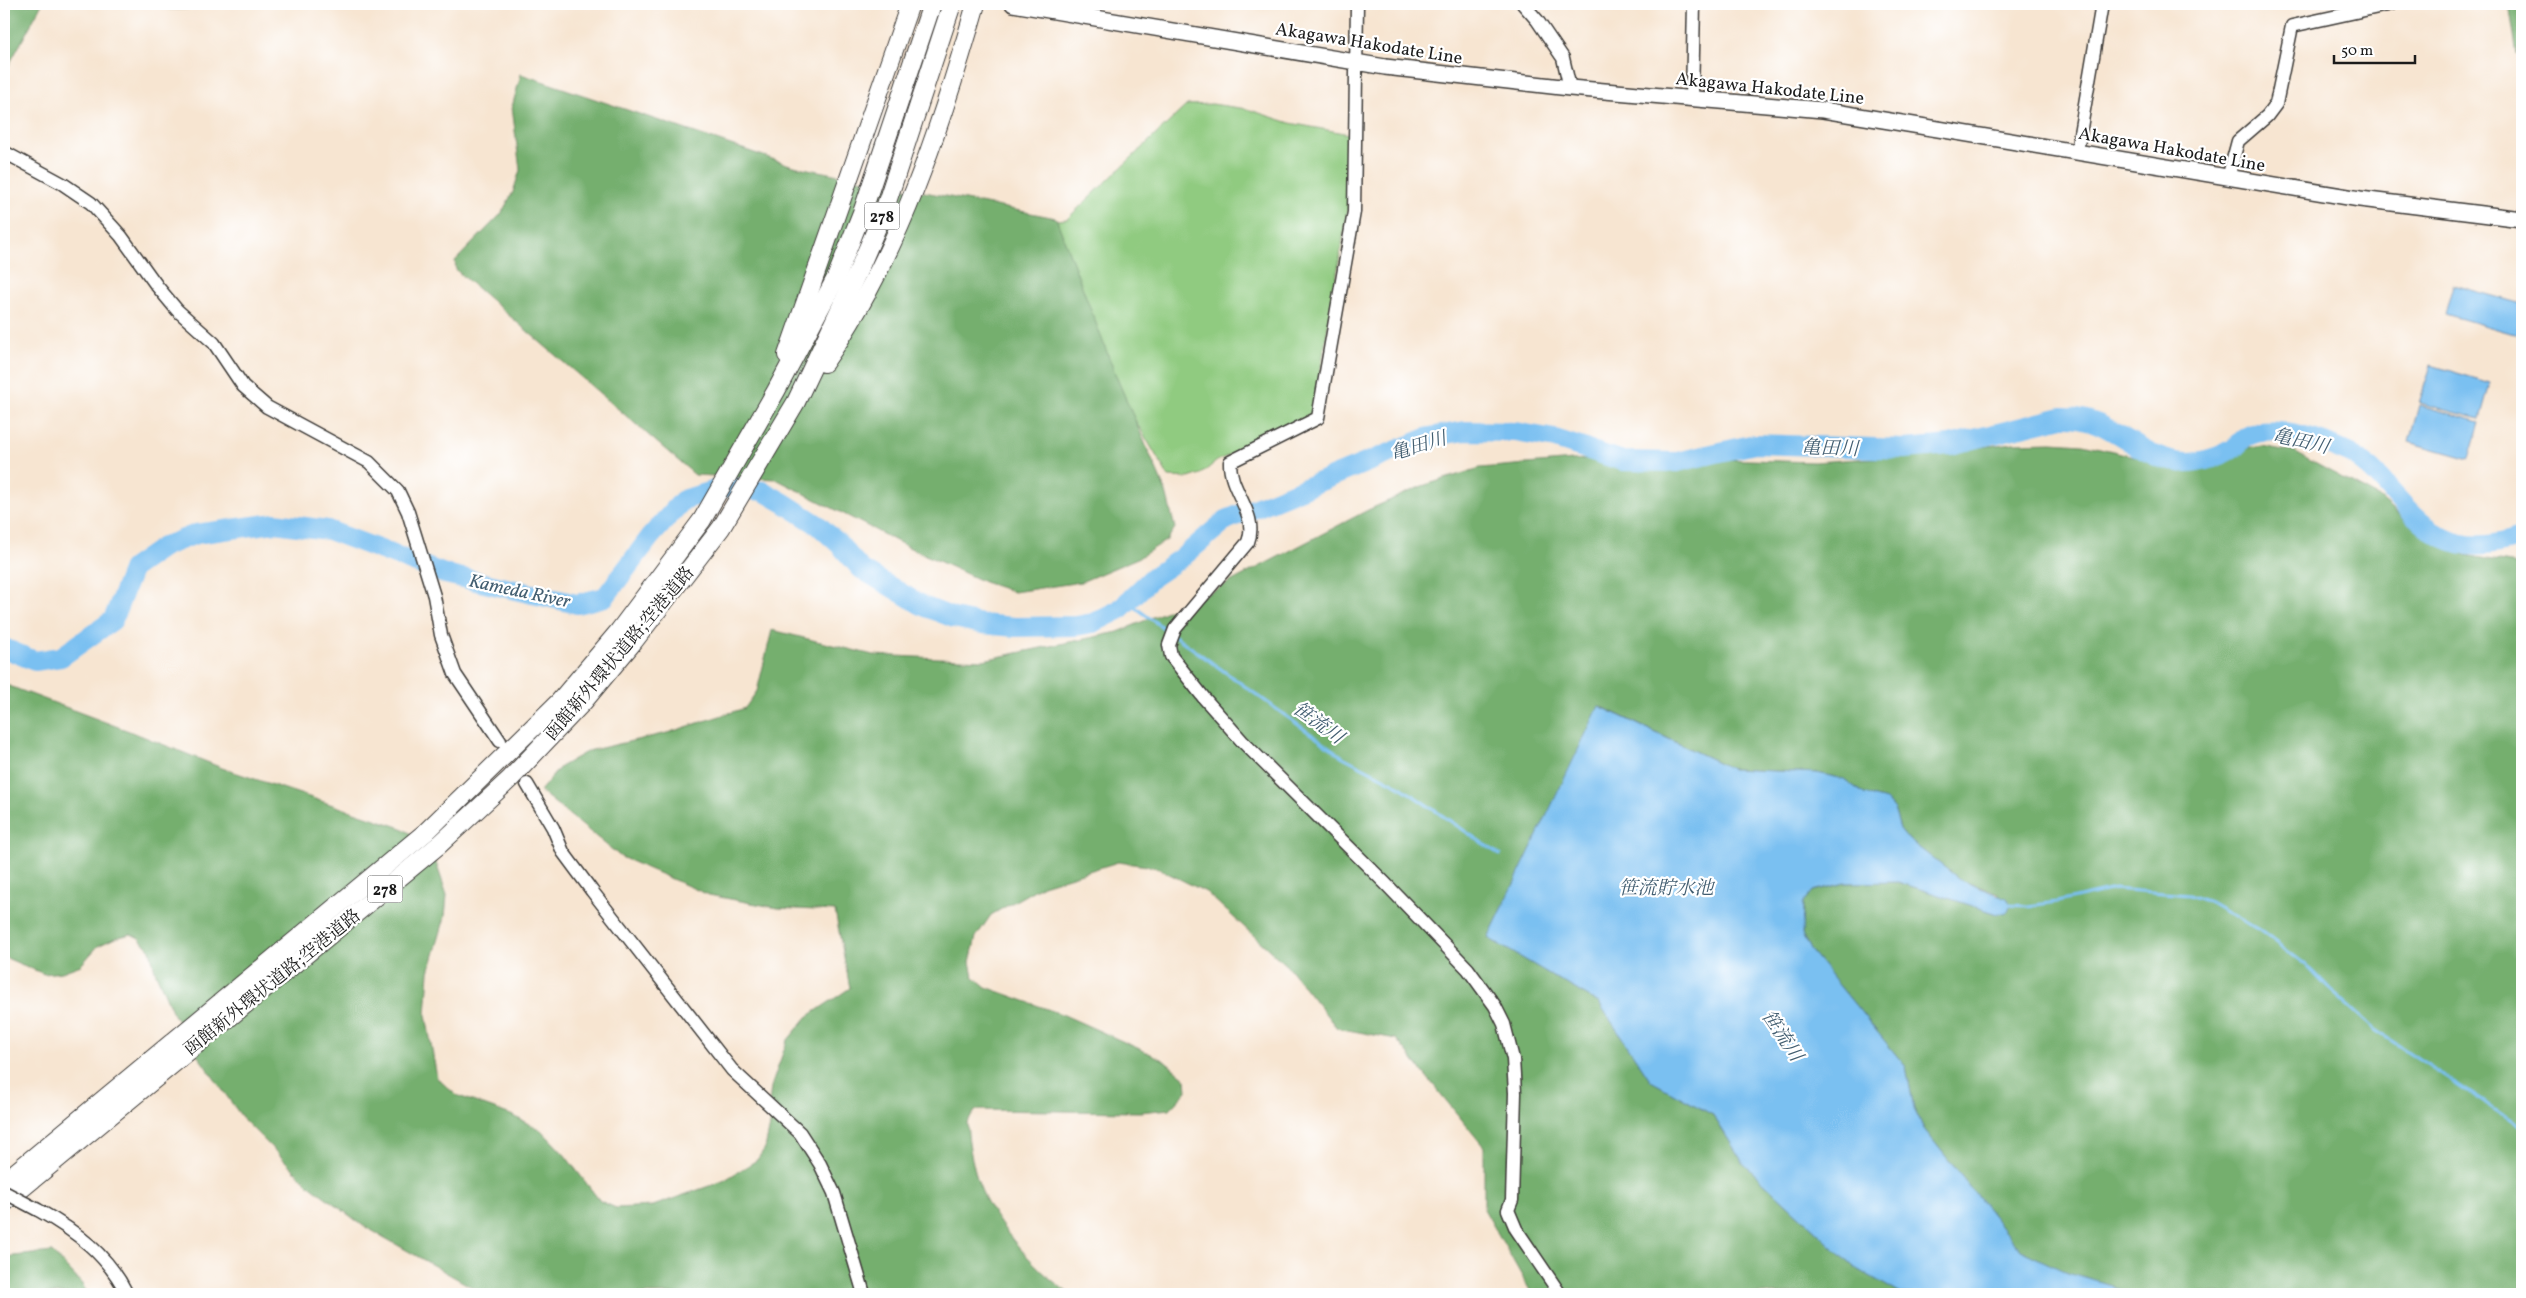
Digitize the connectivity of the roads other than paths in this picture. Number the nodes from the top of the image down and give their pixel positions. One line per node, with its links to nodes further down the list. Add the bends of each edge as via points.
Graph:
1 (910, 4): 19 (highway, via 796,324)
2 (932, 4): 19 (highway, 函館新外環状道路;空港道路 / 278, via 863,210 836,278)
3 (952, 4): 20 (highway, 函館新外環状道路;空港道路 / 278, via 884,211)
4 (976, 4): 20 (highway, via 929,152 870,289 844,334)
5 (1013, 4): 11 (main road, Akagawa Hakodate Line)
6 (1357, 4): 12 (street)
7 (1523, 4): 13 (street, via 1563,58)
8 (1694, 4): 14 (street)
9 (2102, 4): 15 (street)
10 (2392, 4): 17 (street, via 2292,26 2276,104 2268,116 2238,141)
11 (1041, 7): 12 (main road, Akagawa Hakodate Line)
12 (1356, 63): 13 (main road, Akagawa Hakodate Line); 28 (street, via 1354,212 1318,418 1230,462 1229,474 1250,519 1251,535 1173,634 1172,656 1242,741 1468,969 1495,1006 1504,1024 1513,1059 1512,1200 1508,1210 1516,1229)
13 (1570, 88): 14 (main road, Akagawa Hakodate Line)
14 (1692, 98): 15 (main road, Akagawa Hakodate Line, via 1823,110)
15 (2077, 151): 17 (main road, Akagawa Hakodate Line)
16 (4, 152): 21 (street, via 91,203 121,236 172,304 214,343 253,397 369,462 398,491 408,512 434,596 441,635 455,674)
17 (2228, 178): 18 (main road, Akagawa Hakodate Line, via 2360,199)
18 (2522, 219)
19 (776, 391): 23 (highway, 函館新外環状道路;空港道路 / 278, via 702,520 619,631 559,702 426,832)
20 (796, 402): 25 (highway, 函館新外環状道路;空港道路 / 278, via 721,528 584,701 511,778 440,844)
21 (500, 742)
22 (527, 784): 27 (street, via 563,852 640,953 732,1070 800,1133 834,1193)
23 (4, 1182)
24 (4, 1192): 26 (street, bridge, via 78,1234 102,1255)
25 (4, 1203)
26 (127, 1294)
27 (864, 1294)
28 (1560, 1294)

